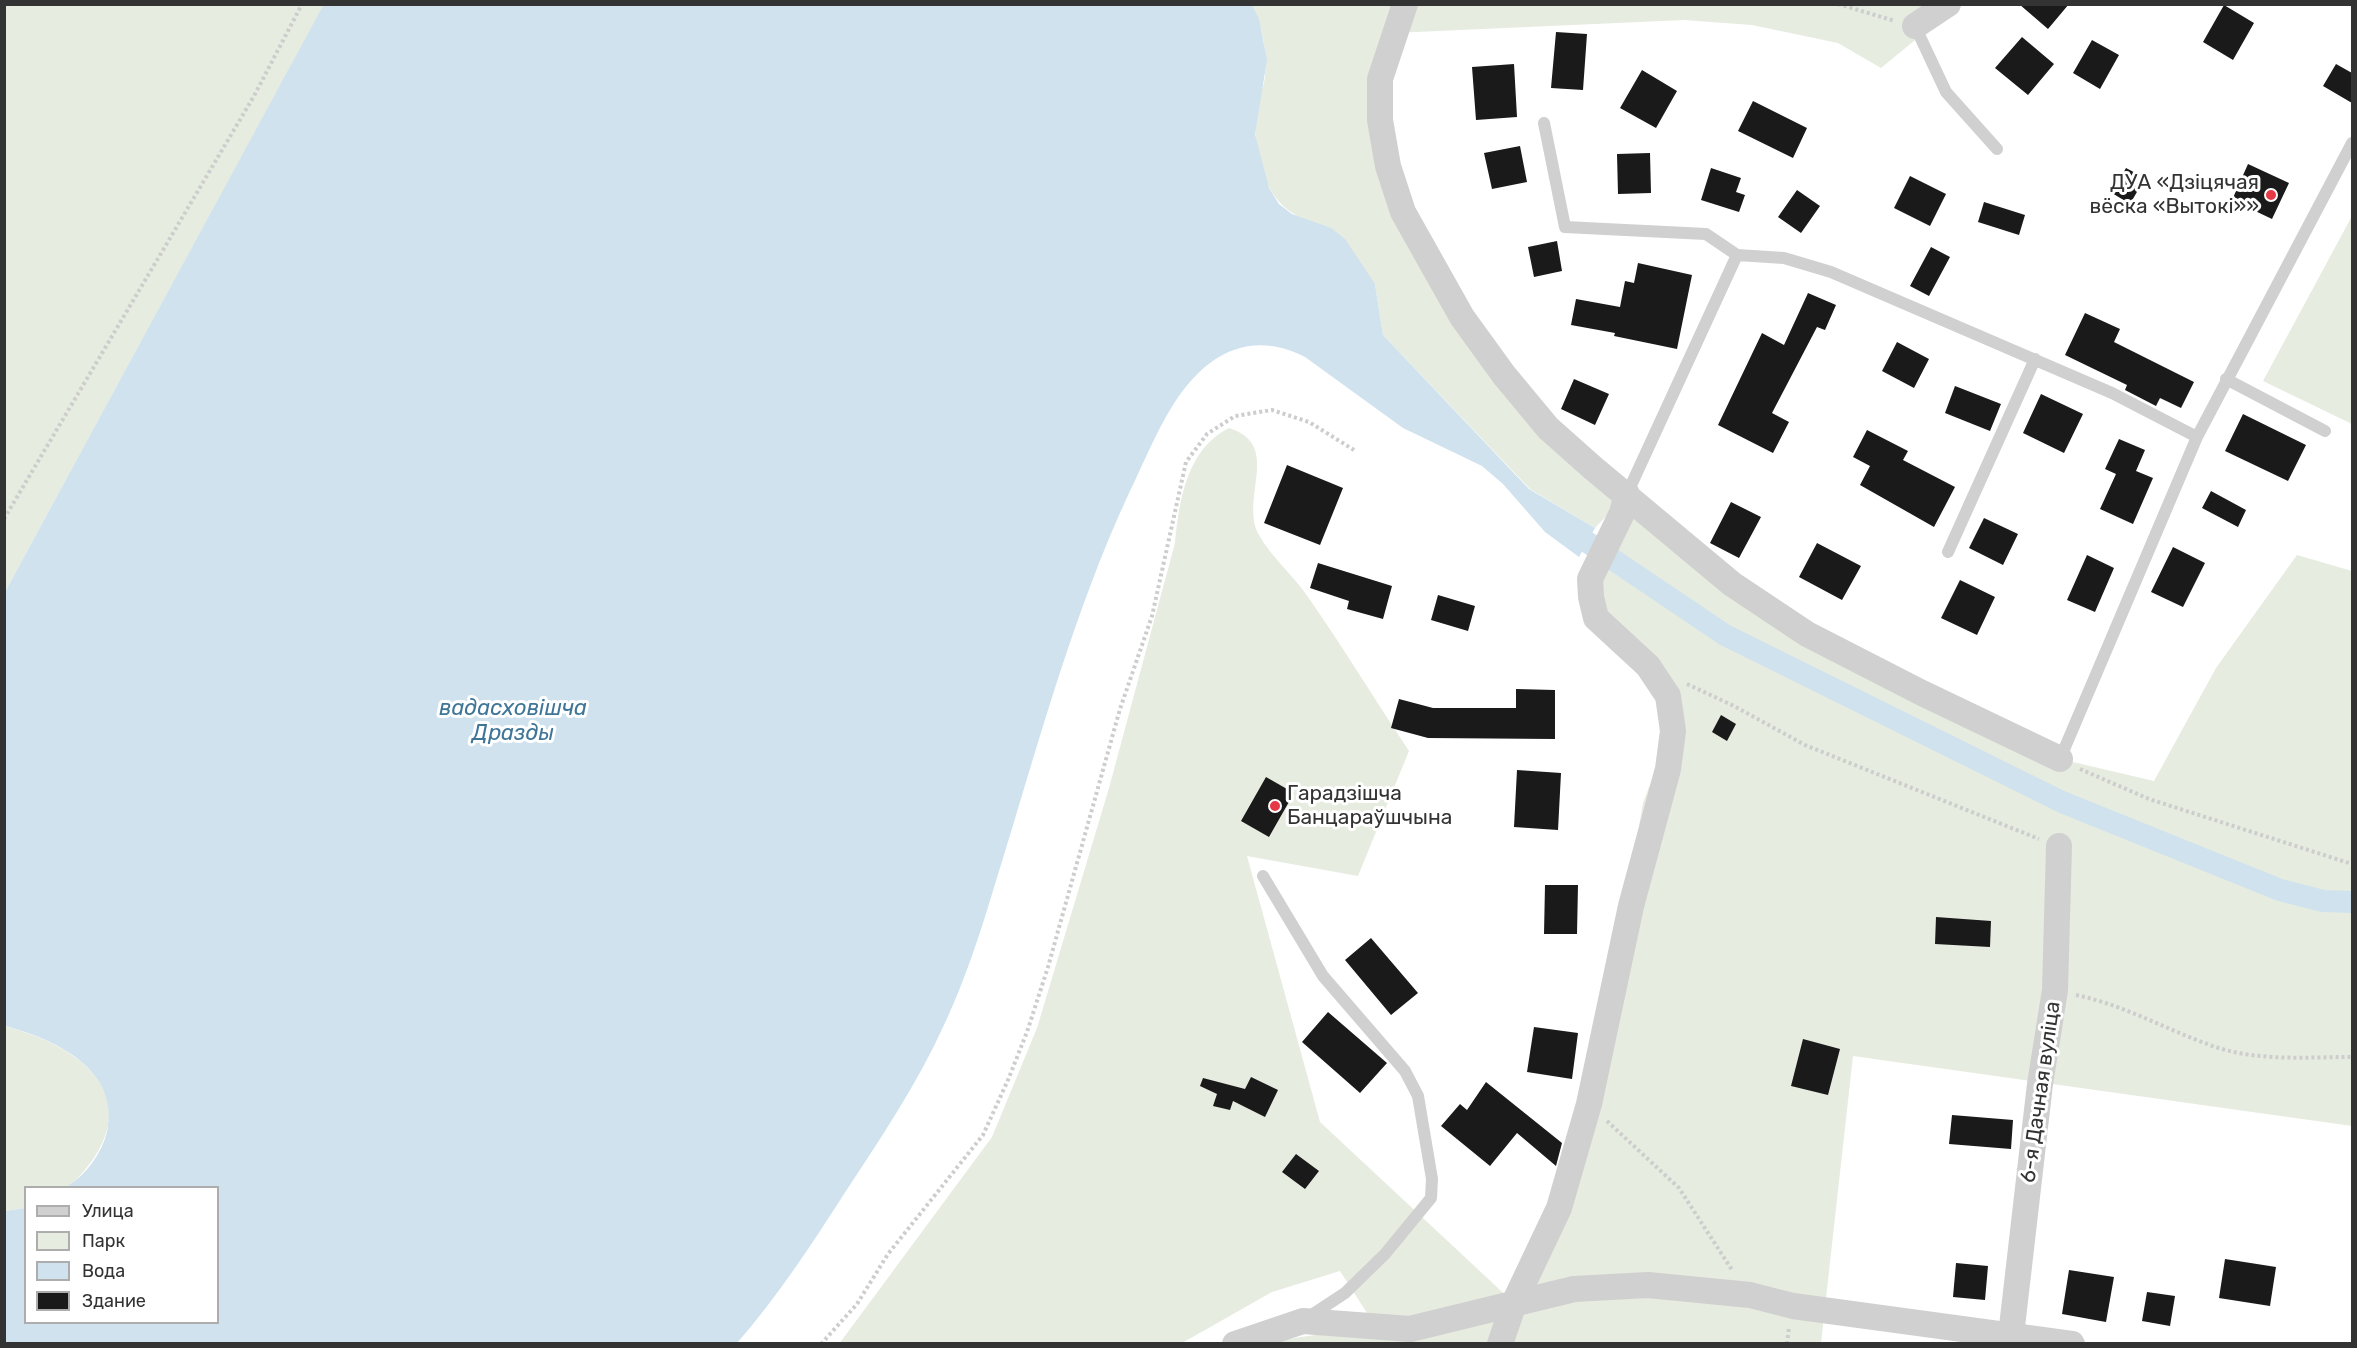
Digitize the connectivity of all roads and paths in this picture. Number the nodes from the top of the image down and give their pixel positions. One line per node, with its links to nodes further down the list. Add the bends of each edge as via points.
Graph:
1 (302, 4): 16 (path, via 254,96)
2 (1405, 4): 15 (street, via 1380,79 1380,120 1388,166 1403,212 1462,317 1504,375 1548,428 1593,468)
3 (1838, 4): 5 (path)
4 (1948, 4): 5 (street)
5 (1915, 26): 8 (lane, via 1946,92)
6 (1544, 123): 9 (lane, via 1565,227 1706,234)
7 (2352, 143): 11 (lane)
8 (1997, 149)
9 (1737, 255): 10 (lane, via 1784,258 1831,272); 15 (lane)
10 (2035, 359): 13 (lane); 17 (lane)
11 (2226, 379): 12 (lane); 13 (lane)
12 (2325, 431)
13 (2197, 437): 19 (lane)
14 (1354, 450): 30 (path, via 1309,422 1272,410 1235,416 1207,434 1186,462 1152,616 1120,709 1048,967 1020,1051 983,1136 888,1254 856,1304)
15 (1625, 504): 19 (street, via 1807,634); 25 (street, via 1590,579 1596,618 1648,666 1668,696 1673,731 1668,769 1631,906)
16 (4, 519)
17 (1948, 552)
18 (1680, 681): 20 (path, via 1805,745)
19 (2060, 759): 21 (path, via 2149,799)
20 (2059, 846): 23 (street, 6-я Дачная вуліца)
21 (2352, 864)
22 (1263, 876): 28 (lane, via 1323,976 1405,1071 1418,1096 1432,1179 1431,1198 1385,1254 1345,1293)
23 (2055, 990): 24 (path, via 2096,999 2212,1046 2270,1058); 29 (street, 6-я Дачная вуліца)
24 (2352, 1057)
25 (1588, 1104): 26 (path, via 1678,1188); 27 (street, via 1559,1208)
26 (1750, 1295): 27 (street, via 1648,1285 1574,1290); 29 (street, via 1793,1306)
27 (1514, 1303): 28 (street, via 1410,1329); 32 (street)
28 (1303, 1320): 31 (street)
29 (2010, 1340): 33 (street)
30 (821, 1344)
31 (1235, 1344)
32 (1500, 1344)
33 (2072, 1344)

